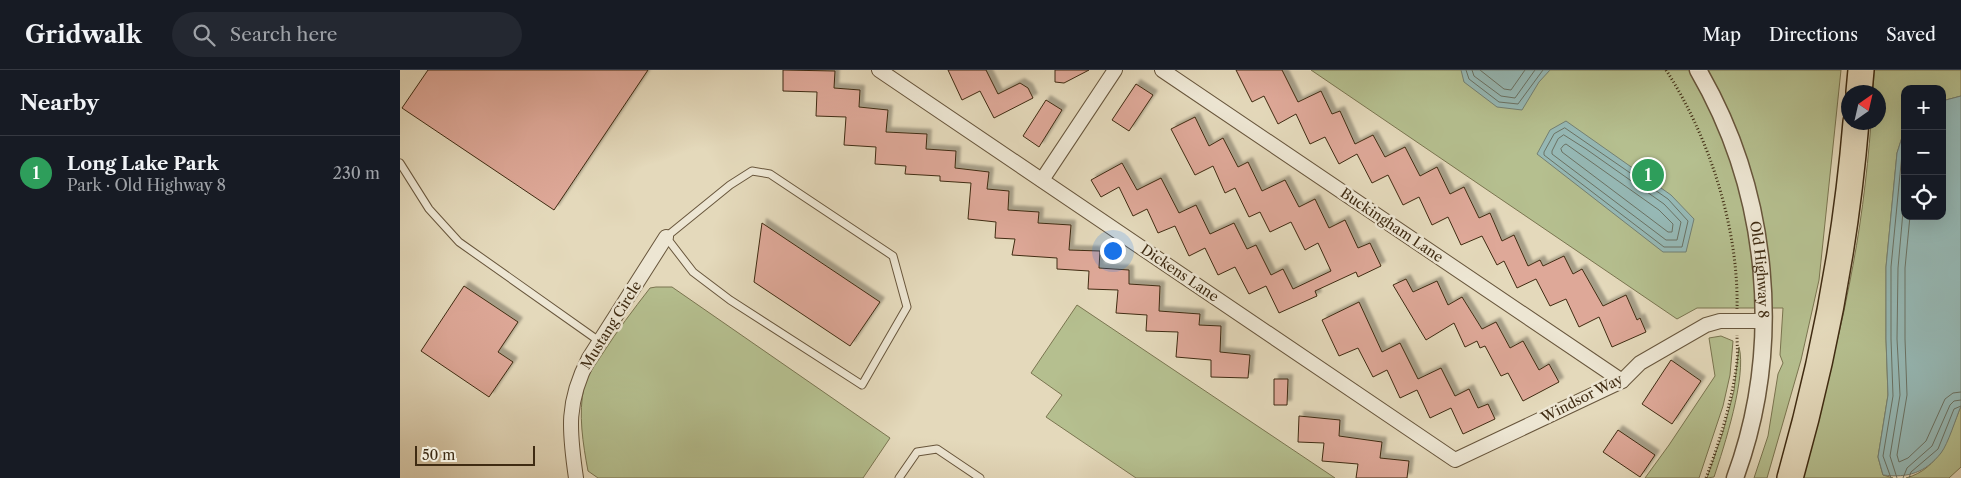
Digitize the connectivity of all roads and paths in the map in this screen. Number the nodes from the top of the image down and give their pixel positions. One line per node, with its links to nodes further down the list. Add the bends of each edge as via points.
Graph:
1 (879, 70): 10 (street, Dickens Lane)
2 (1115, 70): 10 (street)
3 (1162, 70): 16 (street, Buckingham Lane)
4 (1666, 70): 12 (path, via 1690,112 1716,179 1731,242)
5 (1698, 70): 13 (street, Old Highway 8, via 1729,134 1748,188 1760,255)
6 (1861, 70): 7 (highway)
7 (1860, 85)
8 (1855, 130): 23 (highway, via 1841,248 1824,343)
9 (400, 163): 15 (lane, via 429,209 459,242)
10 (1042, 180): 17 (street, Dickens Lane)
11 (666, 236): 11 (lane, via 693,272 730,300 862,385 907,308 893,256 770,174 752,172 742,176); 15 (street, Mustang Circle)
12 (1737, 303)
13 (1763, 321): 16 (street, Windsor Way, via 1720,320 1706,325 1640,362); 22 (street, Old Highway 8, via 1756,406)
14 (1737, 340): 21 (path, via 1732,388)
15 (600, 341): 18 (street, Mustang Circle, via 581,373 574,395 570,441)
16 (1622, 381): 17 (street, Windsor Way)
17 (1455, 460)
18 (576, 478)
19 (899, 478): 20 (lane, via 916,452 937,449)
20 (980, 478)
21 (1706, 478)
22 (1735, 478)
23 (1790, 478)

